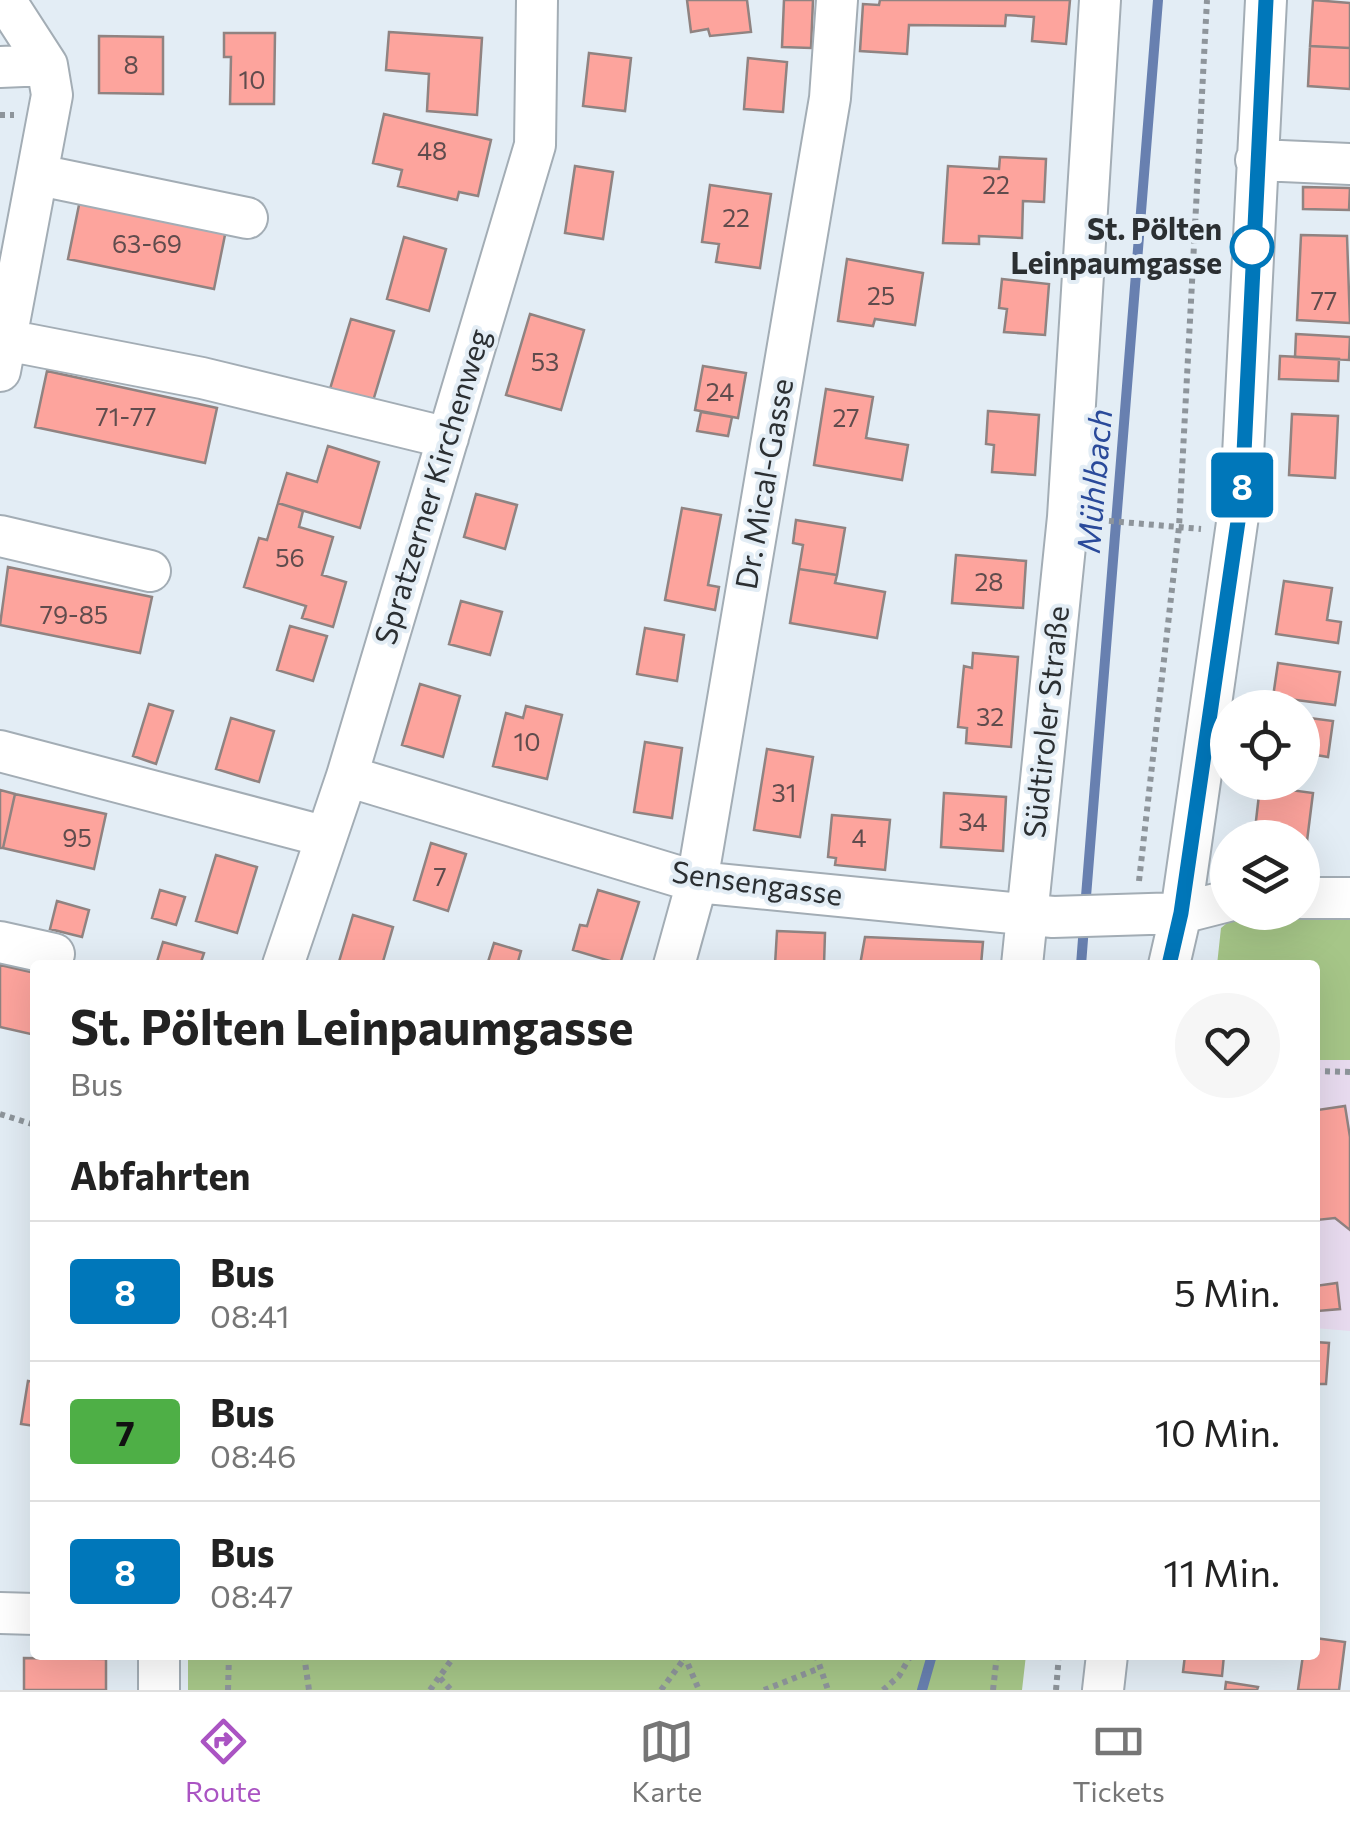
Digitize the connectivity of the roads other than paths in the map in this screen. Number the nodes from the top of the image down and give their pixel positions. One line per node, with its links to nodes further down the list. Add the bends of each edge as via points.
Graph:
1 (4, 0): 6 (street)
2 (537, 0): 13 (street, Spratzerner Kirchenweg, via 537,135)
3 (837, 0): 19 (street, Dr. Mical-Gasse, via 830,98)
4 (1100, 0): 24 (street, Südtiroler Straße)
5 (1266, 0): 8 (street)
6 (47, 66): 7 (street); 10 (street, via 52,95)
7 (0, 67)
8 (1256, 160): 9 (street); 23 (street, via 1242,494)
9 (1350, 164)
10 (38, 174): 11 (street); 12 (street)
11 (247, 218)
12 (3, 356): 13 (street, via 202,378)
13 (448, 438): 17 (street, Spratzerner Kirchenweg)
14 (0, 536): 15 (street)
15 (150, 571)
16 (0, 751): 18 (street)
17 (347, 776): 18 (street, Spratzerner Kirchenweg); 19 (street, Sensengasse)
18 (323, 836): 27 (street, Spratzerner Kirchenweg)
19 (698, 882): 24 (street, Sensengasse); 28 (street, Dr. Mical-Gasse)
20 (1320, 898): 21 (street)
21 (1350, 898)
22 (1210, 906): 23 (street, Sensengasse)
23 (1181, 913): 24 (street, Sensengasse); 30 (street)
24 (1040, 916): 29 (street, Südtiroler Straße)
25 (0, 942): 26 (street)
26 (54, 954)
27 (284, 960)
28 (675, 960)
29 (1024, 960)
30 (1170, 960)
31 (0, 1614): 32 (street)
32 (30, 1614)
33 (159, 1660): 35 (street)
34 (1105, 1660): 36 (street)
35 (159, 1690)
36 (1102, 1690)

